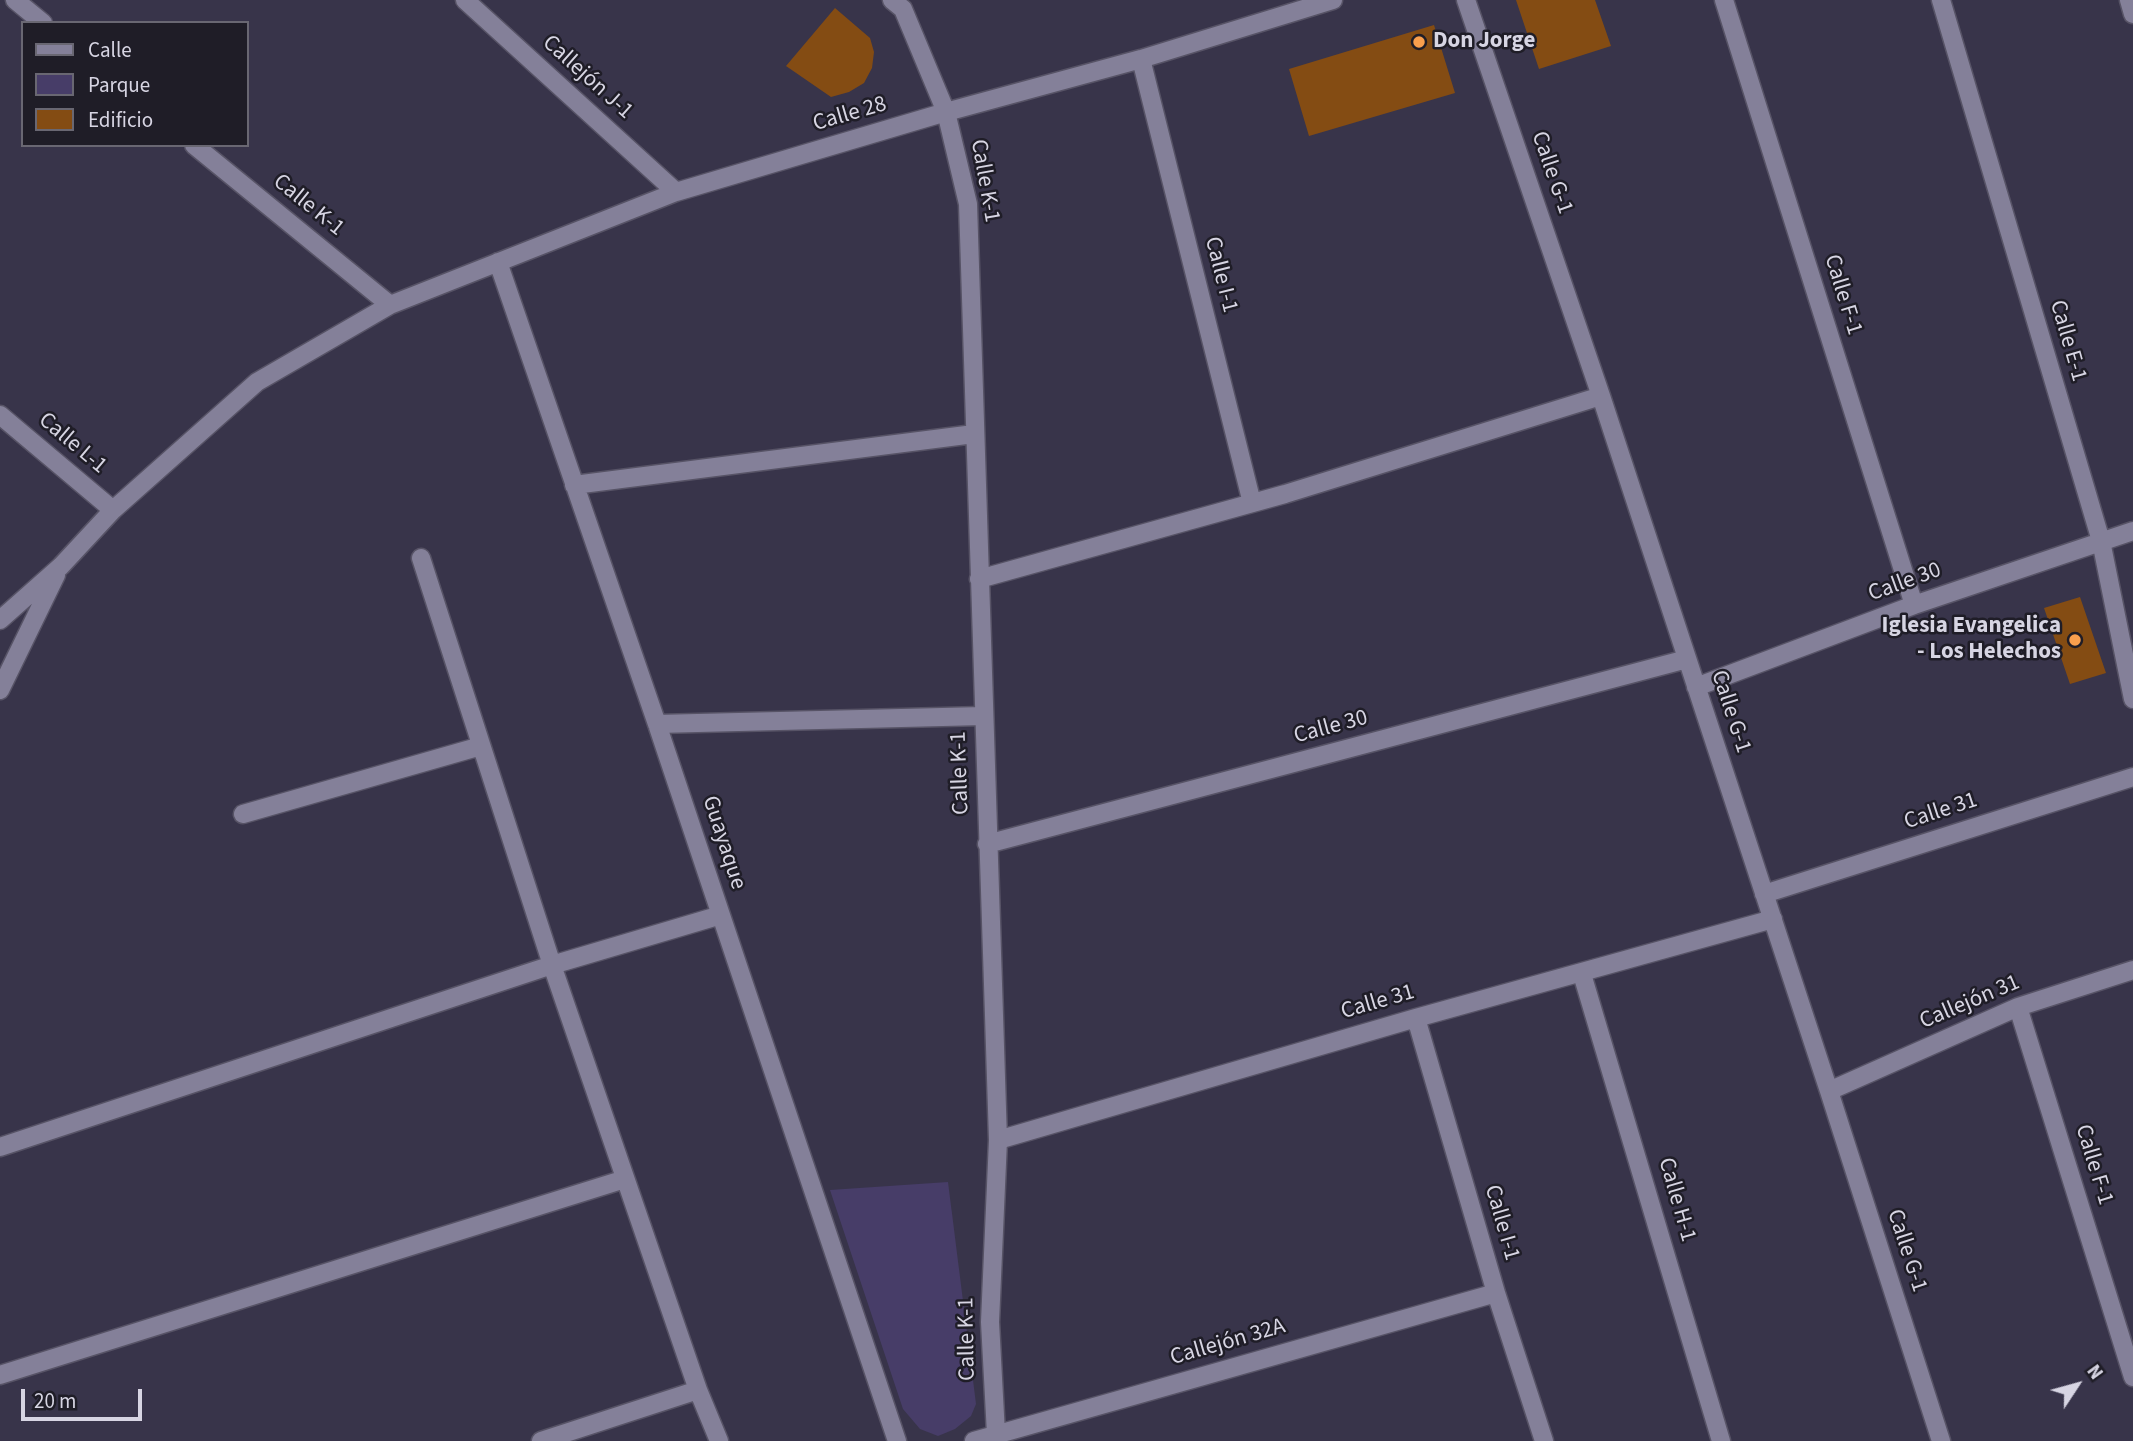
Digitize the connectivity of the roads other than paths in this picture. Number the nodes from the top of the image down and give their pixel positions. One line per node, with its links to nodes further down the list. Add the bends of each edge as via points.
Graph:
1 (15, 0): 10 (street)
2 (464, 0): 14 (street, Callejón J-1)
3 (892, 0): 12 (street, Calle K-1, via 902,9)
4 (1333, 0): 11 (street, Calle 28)
5 (1466, 0): 17 (street, Calle G-1)
6 (1724, 0): 28 (street, Calle F-1)
7 (1941, 0): 24 (street, Calle E-1)
8 (2129, 0): 9 (street)
9 (2133, 14)
10 (41, 21)
11 (1141, 60): 12 (street, Calle 28); 21 (street, Calle I-1)
12 (946, 112): 14 (street, Calle 28); 19 (street, Calle K-1, via 968,204)
13 (196, 147): 16 (street, Calle K-1)
14 (676, 192): 15 (street, Calle 28)
15 (498, 262): 16 (street, Calle 28); 20 (street, Guayaque)
16 (390, 305): 22 (street, Calle 28, via 257,382)
17 (1601, 396): 21 (street); 30 (street, Calle G-1)
18 (0, 415): 22 (street, Calle L-1)
19 (974, 434): 20 (street); 27 (street, Calle K-1)
20 (574, 485): 35 (street, Guayaque)
21 (1252, 503): 27 (street)
22 (113, 510): 26 (street, Calle 28)
23 (2133, 531): 24 (street, Calle 30)
24 (2101, 541): 28 (street, Calle 30); 33 (street, Calle E-1)
25 (421, 558): 36 (street)
26 (61, 566): 29 (street); 32 (street)
27 (979, 579): 34 (street, Calle K-1)
28 (1914, 605): 31 (street, Calle 30)
29 (0, 620)
30 (1687, 659): 31 (street, Calle G-1); 39 (street, Calle 30)
31 (1696, 687): 40 (street, Calle G-1)
32 (0, 690)
33 (2133, 699)
34 (984, 716): 35 (street); 39 (street, Calle K-1)
35 (657, 724): 41 (street, Guayaque)
36 (481, 746): 38 (street); 43 (street)
37 (2133, 777): 40 (street, Calle 31)
38 (243, 814)
39 (987, 844): 49 (street, Calle K-1)
40 (1764, 894): 42 (street, Calle G-1)
41 (721, 915): 43 (street); 59 (street, Guayaque)
42 (1773, 919): 45 (street, Calle 31); 48 (street, Calle G-1)
43 (552, 965): 50 (street); 51 (street)
44 (2133, 970): 46 (street, Callejón 31)
45 (1583, 974): 47 (street, Calle 31); 62 (street, Calle H-1)
46 (2018, 1007): 48 (street, Callejón 31); 54 (street, Calle F-1)
47 (1416, 1018): 49 (street, Calle 31); 52 (street, Calle I-1)
48 (1829, 1091): 63 (street, Calle G-1)
49 (998, 1140): 56 (street, Calle K-1, via 990,1322)
50 (0, 1147)
51 (625, 1178): 53 (street); 55 (street)
52 (1496, 1293): 56 (street, Callejón 32A); 61 (street, Calle I-1)
53 (0, 1375)
54 (2133, 1377)
55 (698, 1390): 57 (street); 58 (street)
56 (996, 1434): 60 (street, Callejón 32A)
57 (541, 1441)
58 (719, 1441)
59 (897, 1441)
60 (974, 1441)
61 (1544, 1441)
62 (1721, 1441)
63 (1941, 1441)

